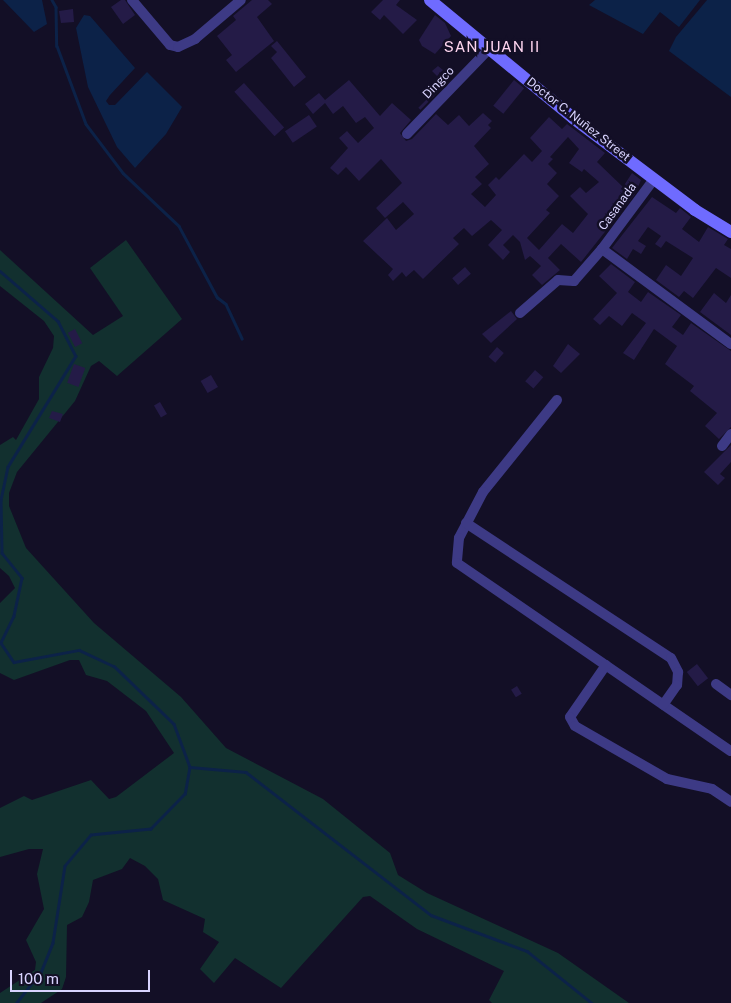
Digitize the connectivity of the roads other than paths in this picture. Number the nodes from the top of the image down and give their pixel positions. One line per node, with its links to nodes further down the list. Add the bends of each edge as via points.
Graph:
1 (132, 0): 2 (street, via 170,45 178,47 195,39)
2 (241, 0)
3 (430, 0): 4 (main road, Doctor C. Nuñez Street)
4 (489, 49): 5 (street, Dingco); 6 (main road, Doctor C. Nuñez Street)
5 (407, 134)
6 (654, 179): 7 (main road, Doctor C. Nuñez Street); 8 (street, Casanada)
7 (731, 232)
8 (602, 249): 9 (street, Casanada, via 574,281 558,280); 10 (street)
9 (520, 313)
10 (731, 344)
11 (556, 400): 14 (street, via 483,492)
12 (731, 434): 13 (street)
13 (722, 446)
14 (466, 523): 15 (street, via 459,538 457,563); 18 (street, via 671,658 678,672 677,685)
15 (606, 665): 18 (street); 20 (street, via 570,717 575,726 667,779 712,789)
16 (716, 684): 17 (street)
17 (731, 695)
18 (663, 705): 19 (street)
19 (731, 751)
20 (731, 802)

